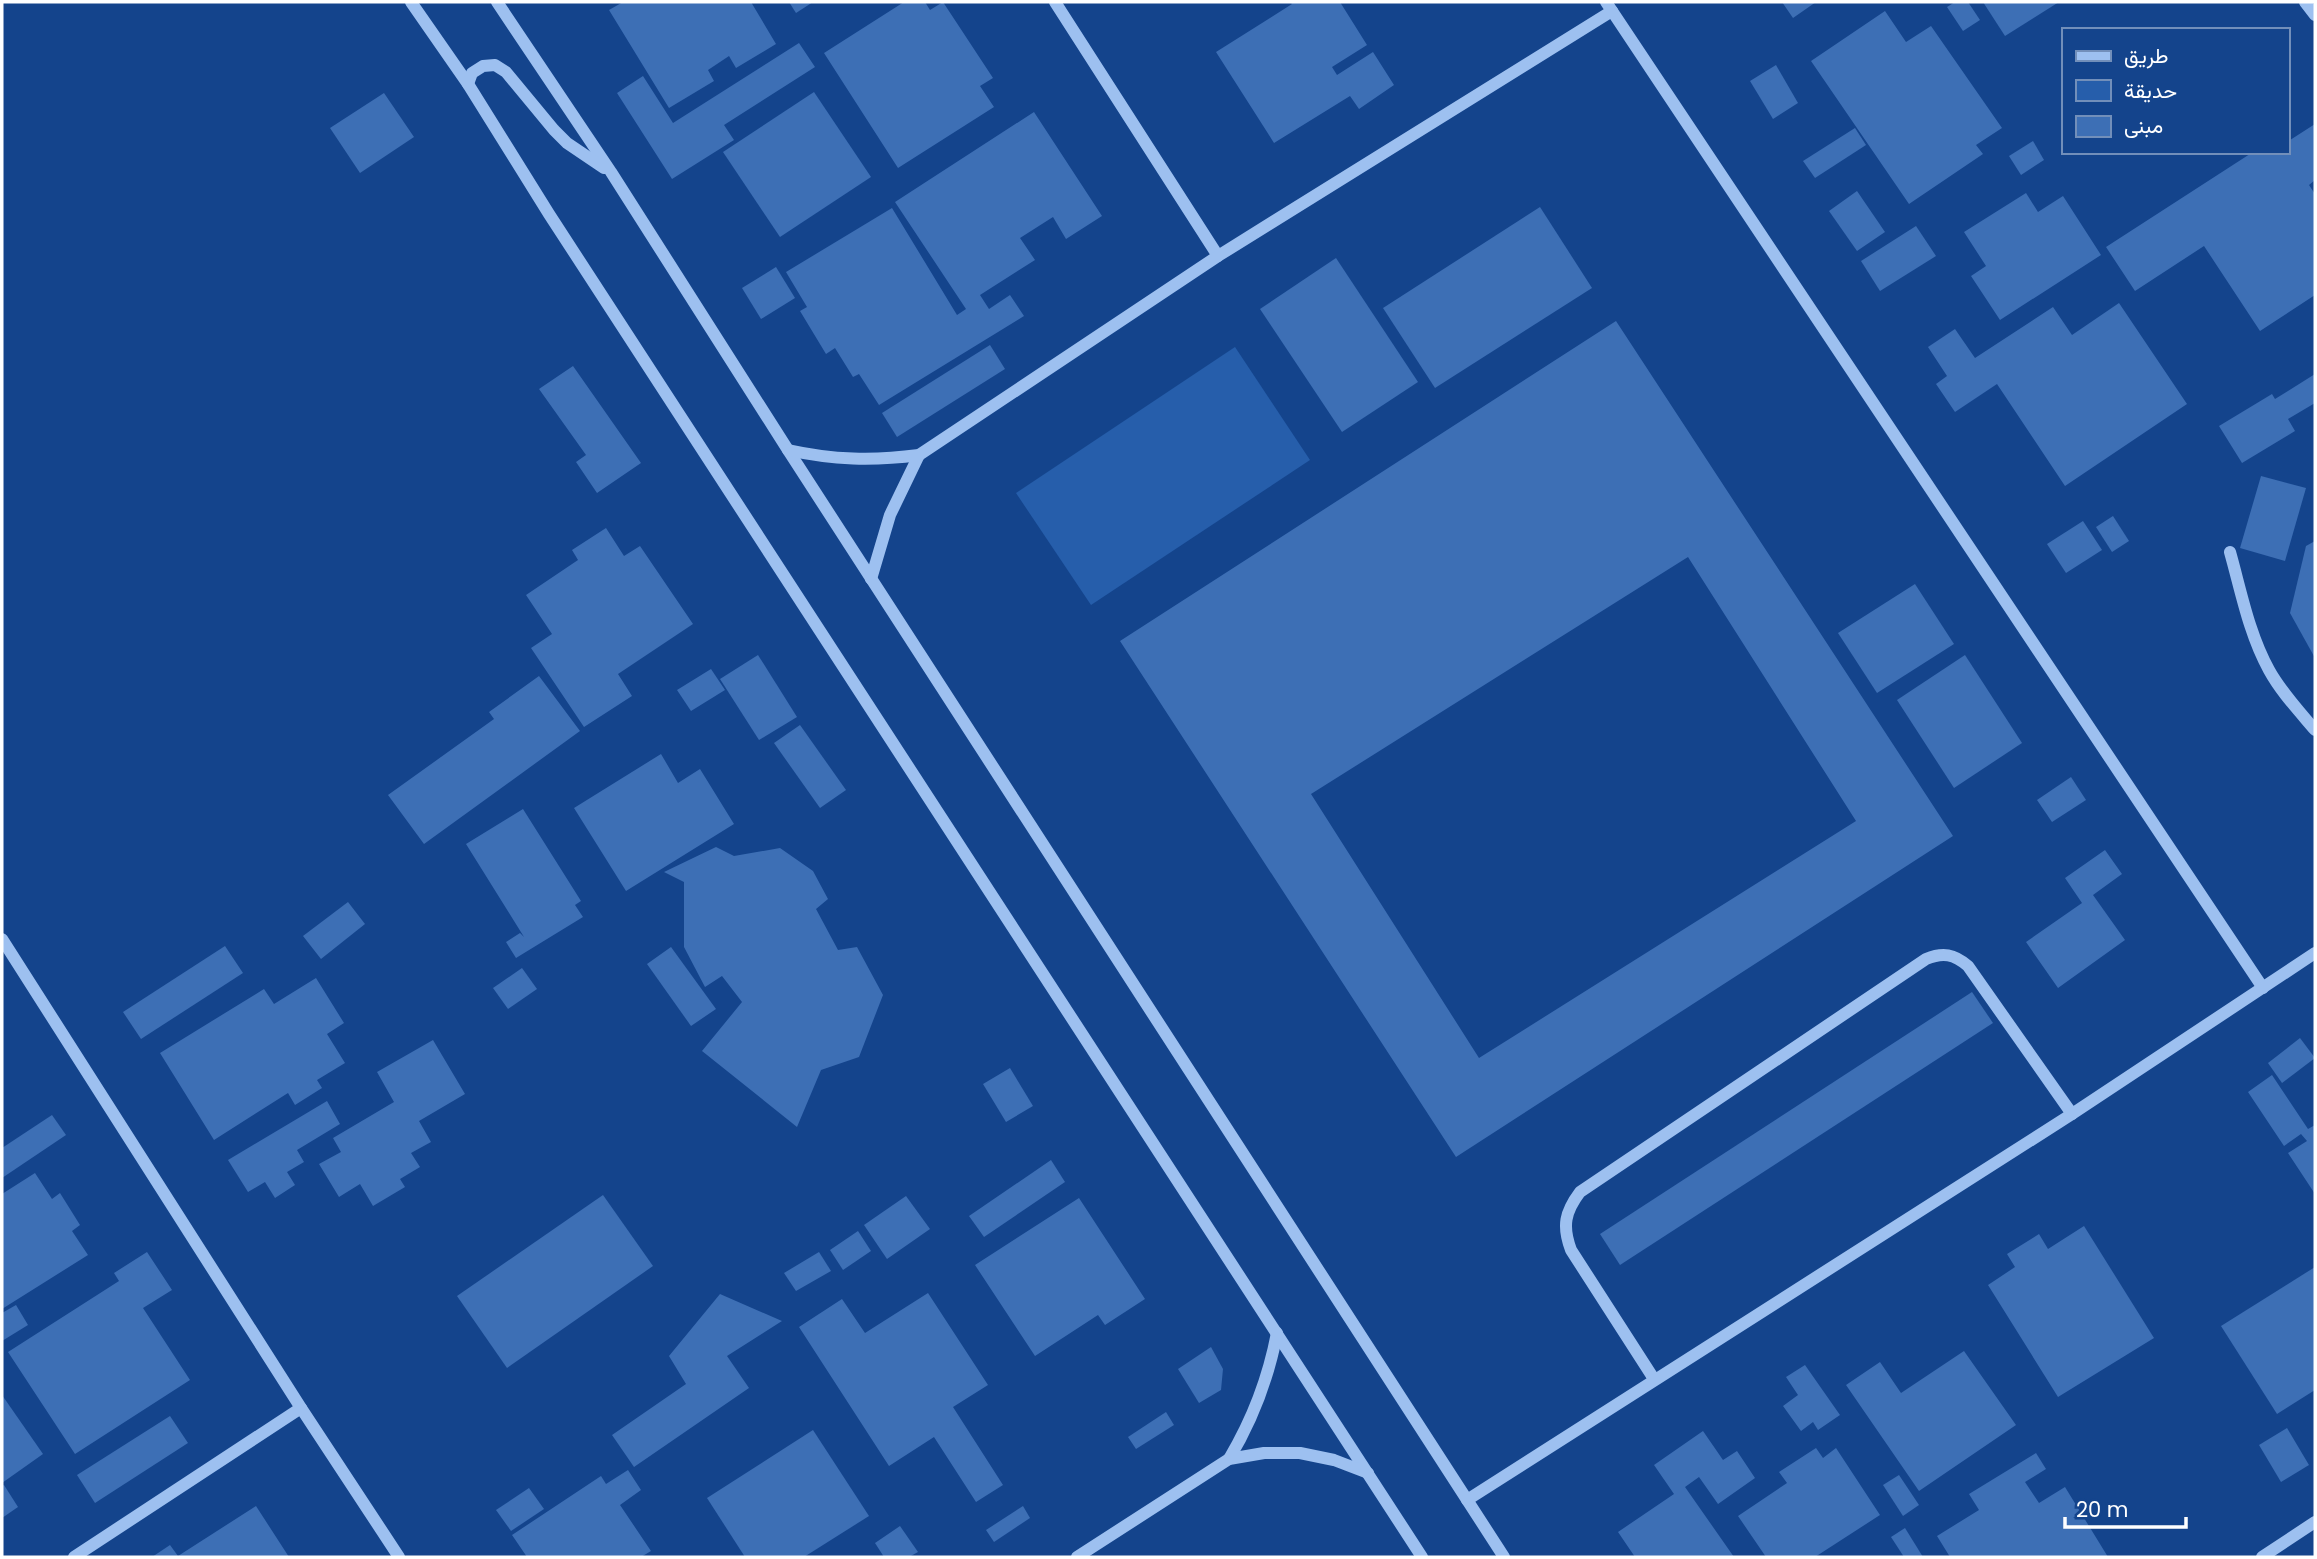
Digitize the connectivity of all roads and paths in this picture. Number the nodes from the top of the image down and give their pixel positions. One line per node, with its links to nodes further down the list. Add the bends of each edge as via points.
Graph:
1 (411, 2): 7 (street)
2 (496, 2): 8 (street)
3 (1055, 2): 9 (street)
4 (2305, 2): 6 (street)
5 (1609, 7): 9 (street); 17 (street)
6 (2315, 15)
7 (468, 84): 8 (street, via 472,73 495,65 561,137); 19 (street)
8 (611, 172): 10 (street)
9 (1218, 256): 11 (street)
10 (788, 450): 11 (street, via 853,460); 13 (street)
11 (919, 455): 13 (street, via 890,515)
12 (2230, 552): 14 (street, via 2263,659)
13 (871, 579): 24 (street)
14 (2315, 730)
15 (2, 939): 21 (street)
16 (2315, 953): 17 (street)
17 (2263, 988): 18 (street)
18 (2072, 1114): 20 (street); 20 (street, via 1968,966 1948,954 1926,959 1580,1192 1571,1205 1565,1220 1571,1250)
19 (1277, 1333): 22 (street, via 1260,1399); 23 (street)
20 (1654, 1379): 24 (street)
21 (301, 1408): 26 (street); 27 (street)
22 (1229, 1459): 23 (street, via 1300,1453); 28 (street)
23 (1367, 1472): 29 (street)
24 (1466, 1500): 30 (street)
25 (2315, 1522): 31 (street)
26 (74, 1557)
27 (399, 1557)
28 (1077, 1557)
29 (1422, 1557)
30 (1504, 1557)
31 (2262, 1557)

